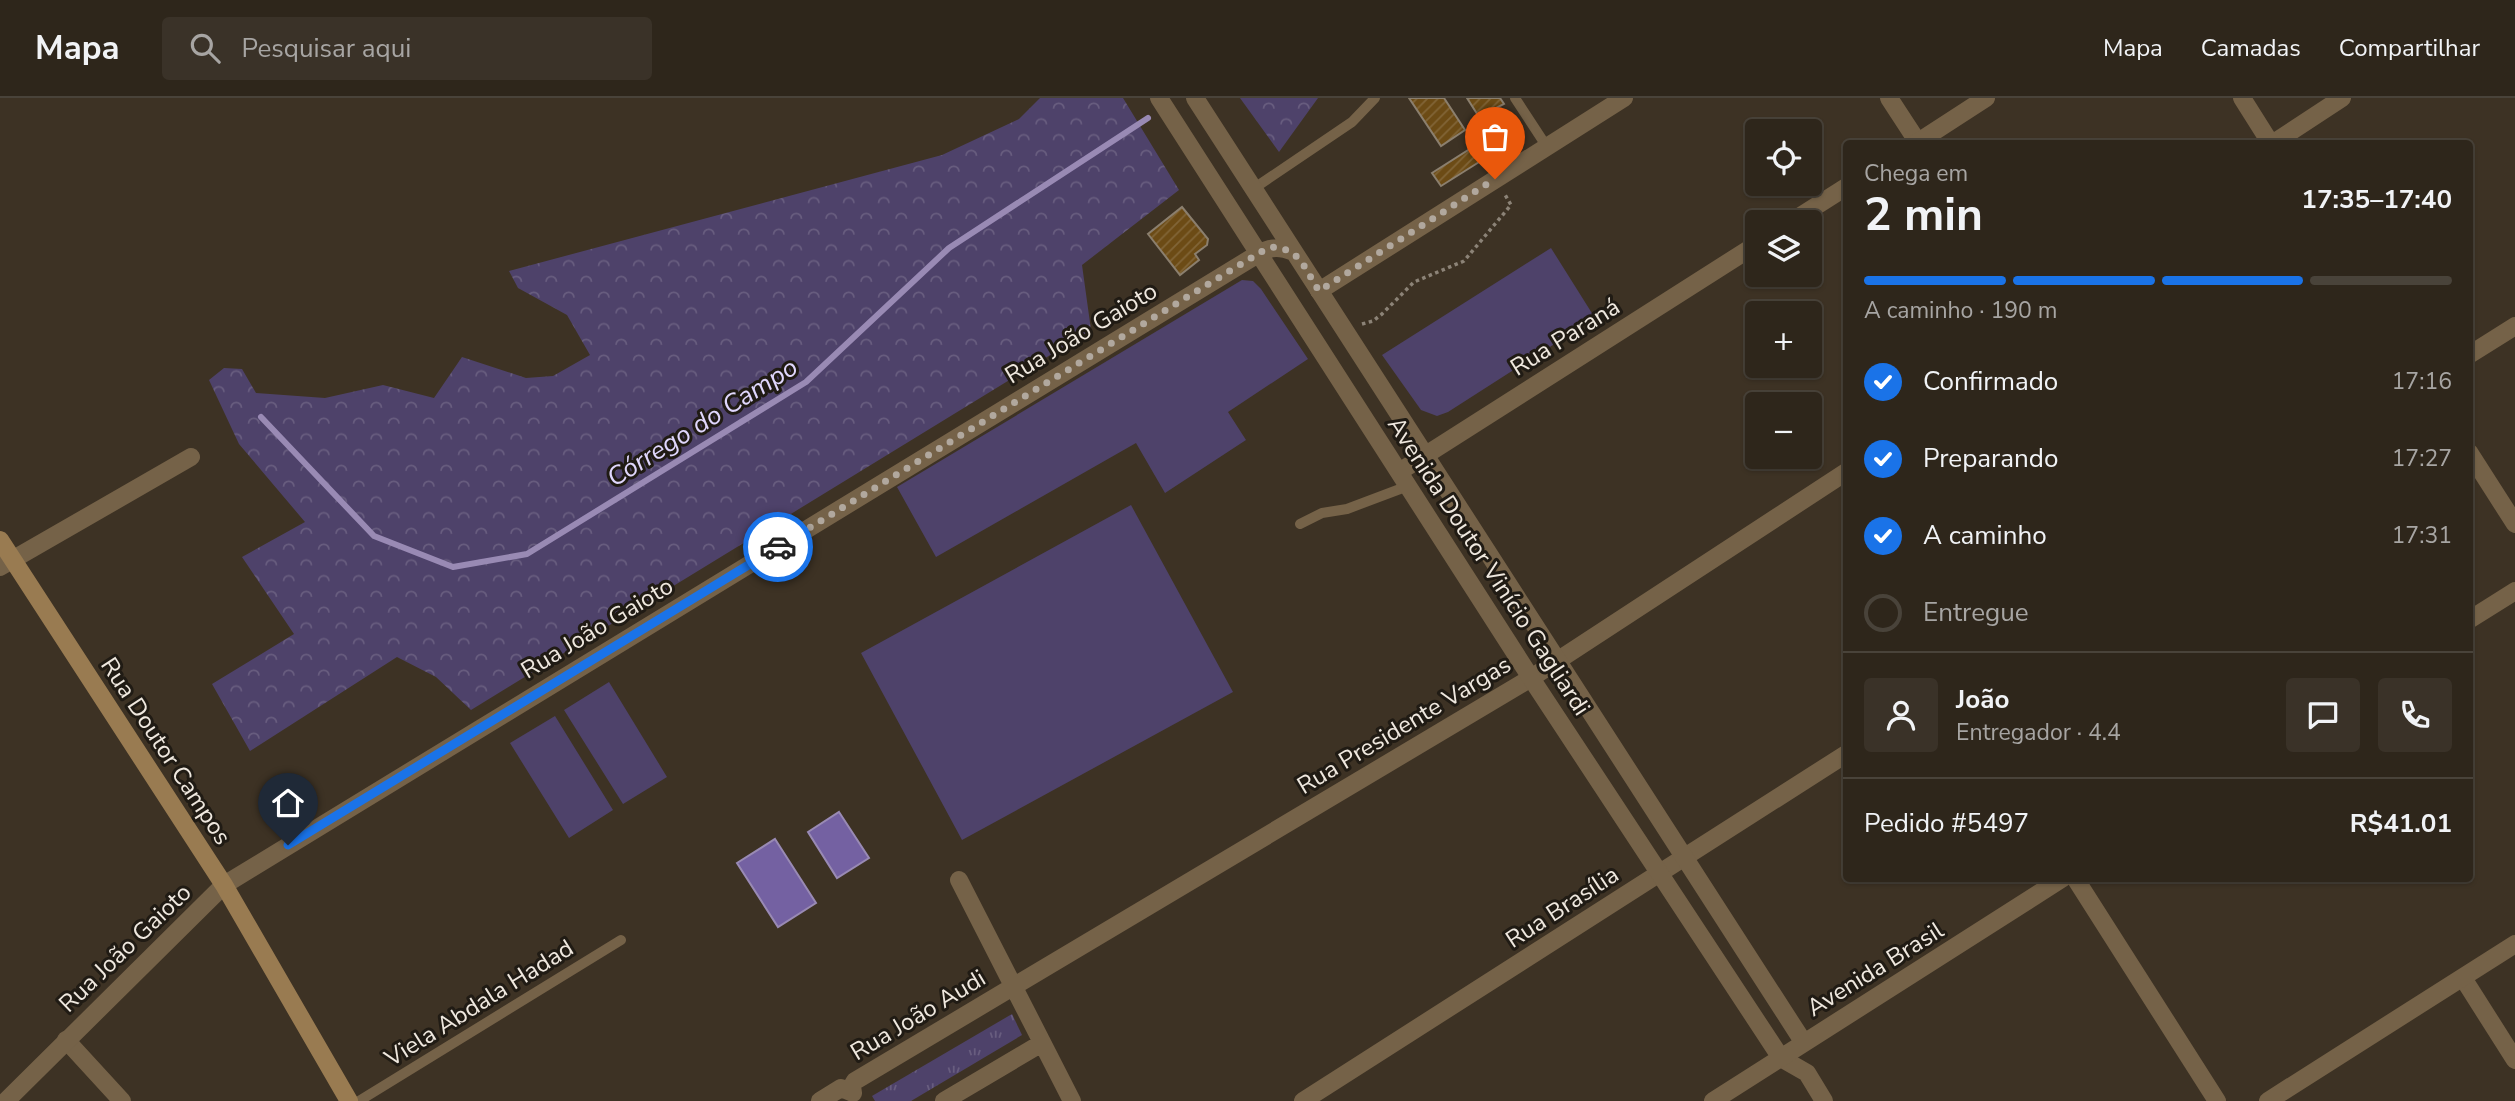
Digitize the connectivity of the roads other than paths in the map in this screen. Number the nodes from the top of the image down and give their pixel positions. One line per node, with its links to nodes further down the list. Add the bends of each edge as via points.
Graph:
1 (1158, 98): 20 (street, Avenida Doutor Vinício Gagliardi)
2 (1195, 98): 15 (street, Avenida Doutor Vinício Gagliardi)
3 (1375, 98): 15 (lane, via 1352,122)
4 (1515, 98): 14 (lane)
5 (1624, 98): 14 (street)
6 (1889, 98): 10 (street)
7 (1986, 98): 11 (street)
8 (2242, 98): 12 (street)
9 (2342, 98): 13 (street)
10 (1915, 140)
11 (1922, 140)
12 (2268, 140)
13 (2277, 140)
14 (1547, 147): 21 (street)
15 (1253, 189): 18 (street, Avenida Doutor Vinício Gagliardi)
16 (1843, 189): 17 (street)
17 (1810, 210)
18 (1294, 252): 20 (street, via 1269,247); 21 (street, Avenida Doutor Vinício Gagliardi)
19 (1745, 252): 25 (street, Rua Paraná)
20 (1258, 254): 22 (street, Avenida Doutor Vinício Gagliardi); 44 (street, Rua João Gaioto)
21 (1319, 291): 22 (street, via 1309,298); 25 (street, Avenida Doutor Vinício Gagliardi)
22 (1284, 293): 29 (street, Avenida Doutor Vinício Gagliardi)
23 (2515, 326): 24 (street)
24 (2473, 352)
25 (1425, 455): 29 (street, Rua Paraná); 36 (street, Avenida Doutor Vinício Gagliardi)
26 (191, 457): 33 (street)
27 (2473, 459): 31 (street)
28 (1843, 474): 36 (street, Rua Presidente Vargas)
29 (1403, 479): 30 (lane, via 1347,509 1322,513); 37 (street, Avenida Doutor Vinício Gagliardi)
30 (1300, 524)
31 (2515, 524)
32 (0, 540): 33 (main road, Rua Doutor Campos)
33 (7, 564): 44 (main road, Rua Doutor Campos)
34 (2515, 591): 35 (street)
35 (2473, 617)
36 (1558, 660): 37 (street, Rua Presidente Vargas); 39 (street, Avenida Doutor Vinício Gagliardi)
37 (1531, 678): 40 (street, Avenida Doutor Vinício Gagliardi); 48 (street, Rua Presidente Vargas)
38 (1843, 756): 39 (street, Rua Brasília)
39 (1685, 857): 40 (street, Rua Brasília); 51 (street, Avenida Doutor Vinício Gagliardi)
40 (1659, 873): 52 (street, Avenida Doutor Vinício Gagliardi); 63 (street, Rua Brasília)
41 (959, 880): 48 (street)
42 (2057, 882): 51 (street, Avenida Brasil)
43 (2078, 882): 66 (street)
44 (224, 885): 49 (street, Rua João Gaioto); 58 (main road, Rua Doutor Campos)
45 (621, 940): 59 (lane, Viela Abdala Hadad)
46 (2515, 944): 47 (street)
47 (2463, 978): 53 (street); 67 (street)
48 (1014, 987): 50 (street); 55 (street, Rua João Audi, via 855,1081)
49 (66, 1040): 56 (street, Rua João Gaioto); 57 (street)
50 (1042, 1043): 61 (street); 62 (street)
51 (1804, 1043): 52 (street, Avenida Brasil); 54 (street)
52 (1781, 1058): 54 (street); 64 (street, Avenida Brasil)
53 (2515, 1060)
54 (1807, 1073): 65 (street)
55 (855, 1097): 60 (street, Rua João Audi, via 841,1088)
56 (6, 1101)
57 (122, 1101)
58 (349, 1101)
59 (359, 1101)
60 (820, 1101)
61 (944, 1101)
62 (1072, 1101)
63 (1303, 1101)
64 (1713, 1101)
65 (1824, 1101)
66 (2217, 1101)
67 (2268, 1101)

